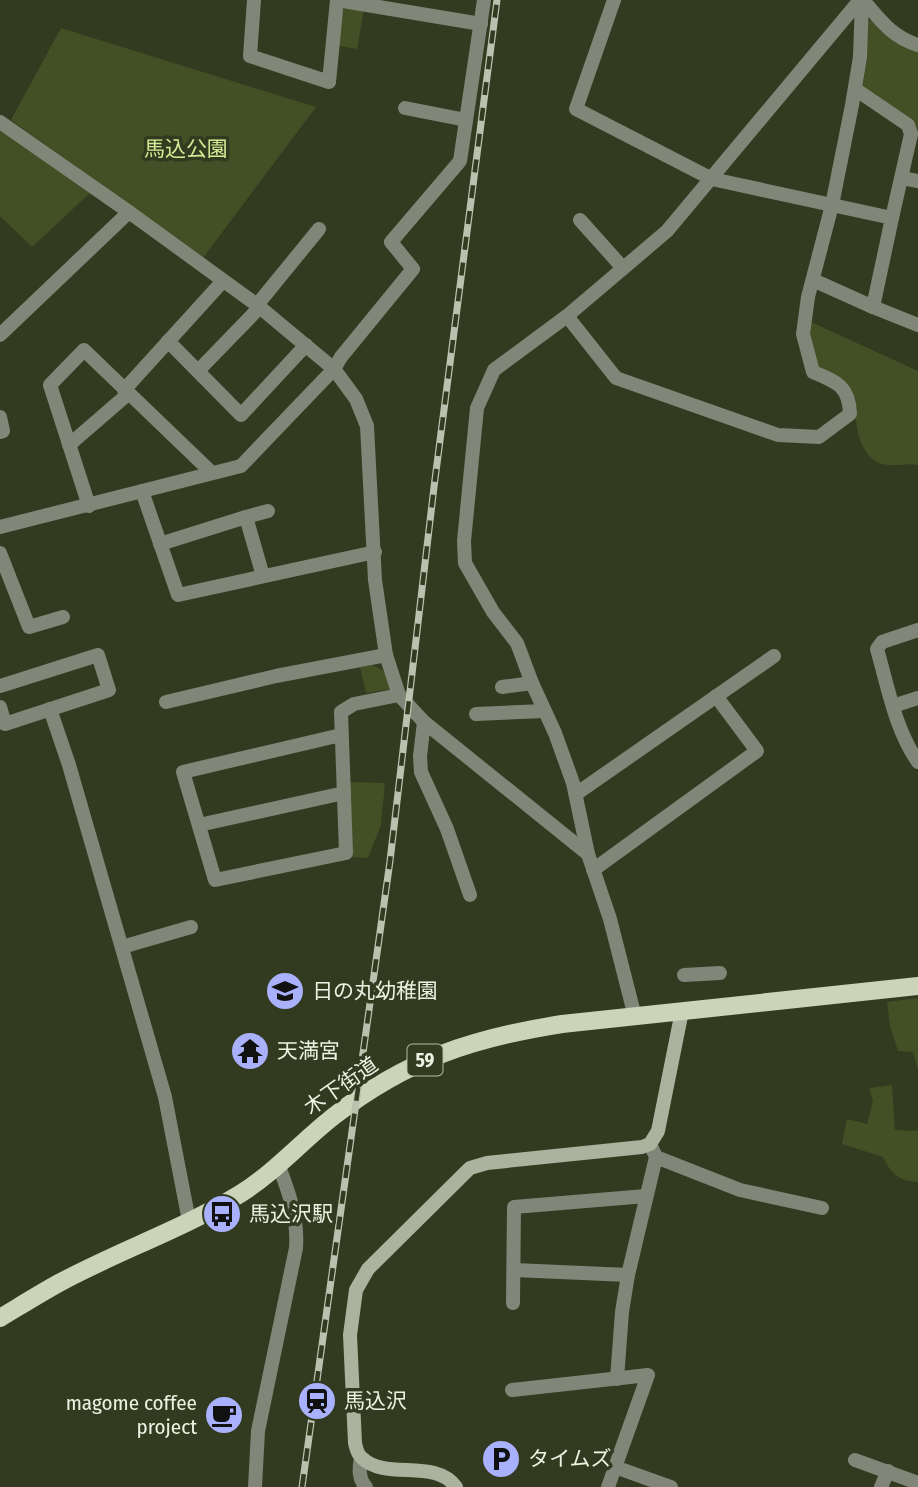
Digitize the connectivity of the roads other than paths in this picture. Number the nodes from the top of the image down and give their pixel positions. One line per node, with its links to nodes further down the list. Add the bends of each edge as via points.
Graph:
1 (254, 0): 5 (street, via 250,56 329,82 337,0)
2 (484, 0): 5 (street)
3 (614, 0): 12 (street, via 576,109)
4 (862, 0): 6 (street, via 890,32); 7 (street); 12 (street)
5 (481, 24): 9 (street)
6 (918, 45)
7 (855, 89): 11 (street, via 908,125 911,134); 14 (street)
8 (405, 108): 9 (street)
9 (467, 120): 29 (street, via 460,161 391,242 413,269)
10 (0, 122): 15 (street)
11 (902, 178): 13 (street); 16 (street)
12 (712, 180): 14 (street); 19 (street, via 667,231)
13 (918, 181)
14 (832, 205): 16 (street); 20 (street)
15 (129, 212): 21 (street); 26 (street)
16 (892, 218): 23 (street)
17 (580, 220): 19 (street)
18 (318, 229): 22 (street)
19 (623, 268): 24 (street)
20 (813, 280): 23 (street); 24 (street, via 803,334 813,372 834,381 850,397 850,414 819,437 778,435 616,378)
21 (223, 281): 22 (street); 27 (street)
22 (258, 307): 28 (street); 30 (street)
23 (873, 307): 25 (street)
24 (567, 316): 49 (street, via 494,370 477,408 465,563 517,643)
25 (918, 325)
26 (0, 335)
27 (168, 341): 30 (street); 31 (street)
28 (306, 345): 29 (street); 30 (street, via 241,415)
29 (334, 369): 35 (street, via 241,466); 42 (street, via 356,399 367,426)
30 (198, 371)
31 (126, 392): 34 (street); 34 (street, via 84,349 50,385); 35 (street)
32 (0, 417): 33 (street)
33 (0, 432)
34 (69, 445): 37 (street)
35 (211, 472): 36 (street)
36 (142, 491): 37 (street); 41 (street)
37 (89, 506): 40 (street)
38 (268, 511): 39 (street)
39 (246, 517): 41 (street); 44 (street)
40 (0, 527)
41 (160, 544): 44 (street, via 177,595)
42 (375, 552): 44 (street); 47 (street)
43 (0, 553): 45 (street, via 29,627)
44 (263, 576)
45 (63, 617)
46 (918, 630): 56 (street, via 882,642 877,649)
47 (386, 655): 52 (street); 55 (street)
48 (774, 656): 53 (street)
49 (531, 683): 51 (street); 59 (street)
50 (0, 686): 58 (street, via 98,655 109,690)
51 (502, 687)
52 (398, 695): 61 (street); 62 (street, via 354,704 341,712)
53 (716, 696): 65 (street); 68 (street, via 757,751)
54 (918, 698): 56 (street)
55 (166, 702)
56 (893, 706): 63 (street)
57 (0, 708): 58 (street, via 5,724)
58 (50, 709): 71 (street)
59 (544, 711): 60 (street); 65 (street)
60 (476, 713)
61 (424, 722): 67 (street); 69 (street, via 421,772)
62 (341, 735): 64 (street); 66 (street, via 183,772)
63 (917, 760)
64 (344, 793): 66 (street); 66 (street, via 346,853 215,880)
65 (576, 794): 67 (street)
66 (199, 825)
67 (587, 854): 68 (street)
68 (593, 870): 76 (street)
69 (470, 895)
70 (191, 928): 71 (street)
71 (122, 947): 81 (street, via 165,1097)
72 (720, 973): 73 (street)
73 (684, 975)
74 (918, 986): 75 (main road, 木下街道 / 59)
75 (682, 1011): 76 (main road, 木下街道 / 59); 77 (street)
76 (635, 1017): 78 (main road, 木下街道 / 59, via 512,1032 439,1054 365,1093)
77 (653, 1150): 79 (street); 80 (street, via 740,1190); 88 (street, via 642,1147 476,1165 368,1269 356,1290 350,1335 355,1443)
78 (278, 1164): 81 (main road, 木下街道 / 59, via 244,1192); 94 (street, via 294,1210 296,1248 258,1431)
79 (646, 1196): 82 (street, via 514,1208); 83 (street)
80 (822, 1208)
81 (189, 1221): 85 (main road, 木下街道 / 59, via 60,1282)
82 (514, 1270): 83 (street); 84 (street)
83 (628, 1275): 86 (street)
84 (513, 1303)
85 (0, 1318)
86 (617, 1379): 87 (street); 90 (street, via 648,1375)
87 (512, 1390)
88 (361, 1458): 93 (street, via 375,1465 432,1474); 95 (street, via 359,1469)
89 (855, 1460): 91 (street)
90 (615, 1467): 96 (street); 97 (street)
91 (888, 1471): 92 (street); 98 (street)
92 (918, 1483)
93 (453, 1485)
94 (255, 1487)
95 (366, 1487)
96 (608, 1487)
97 (671, 1487)
98 (881, 1487)

